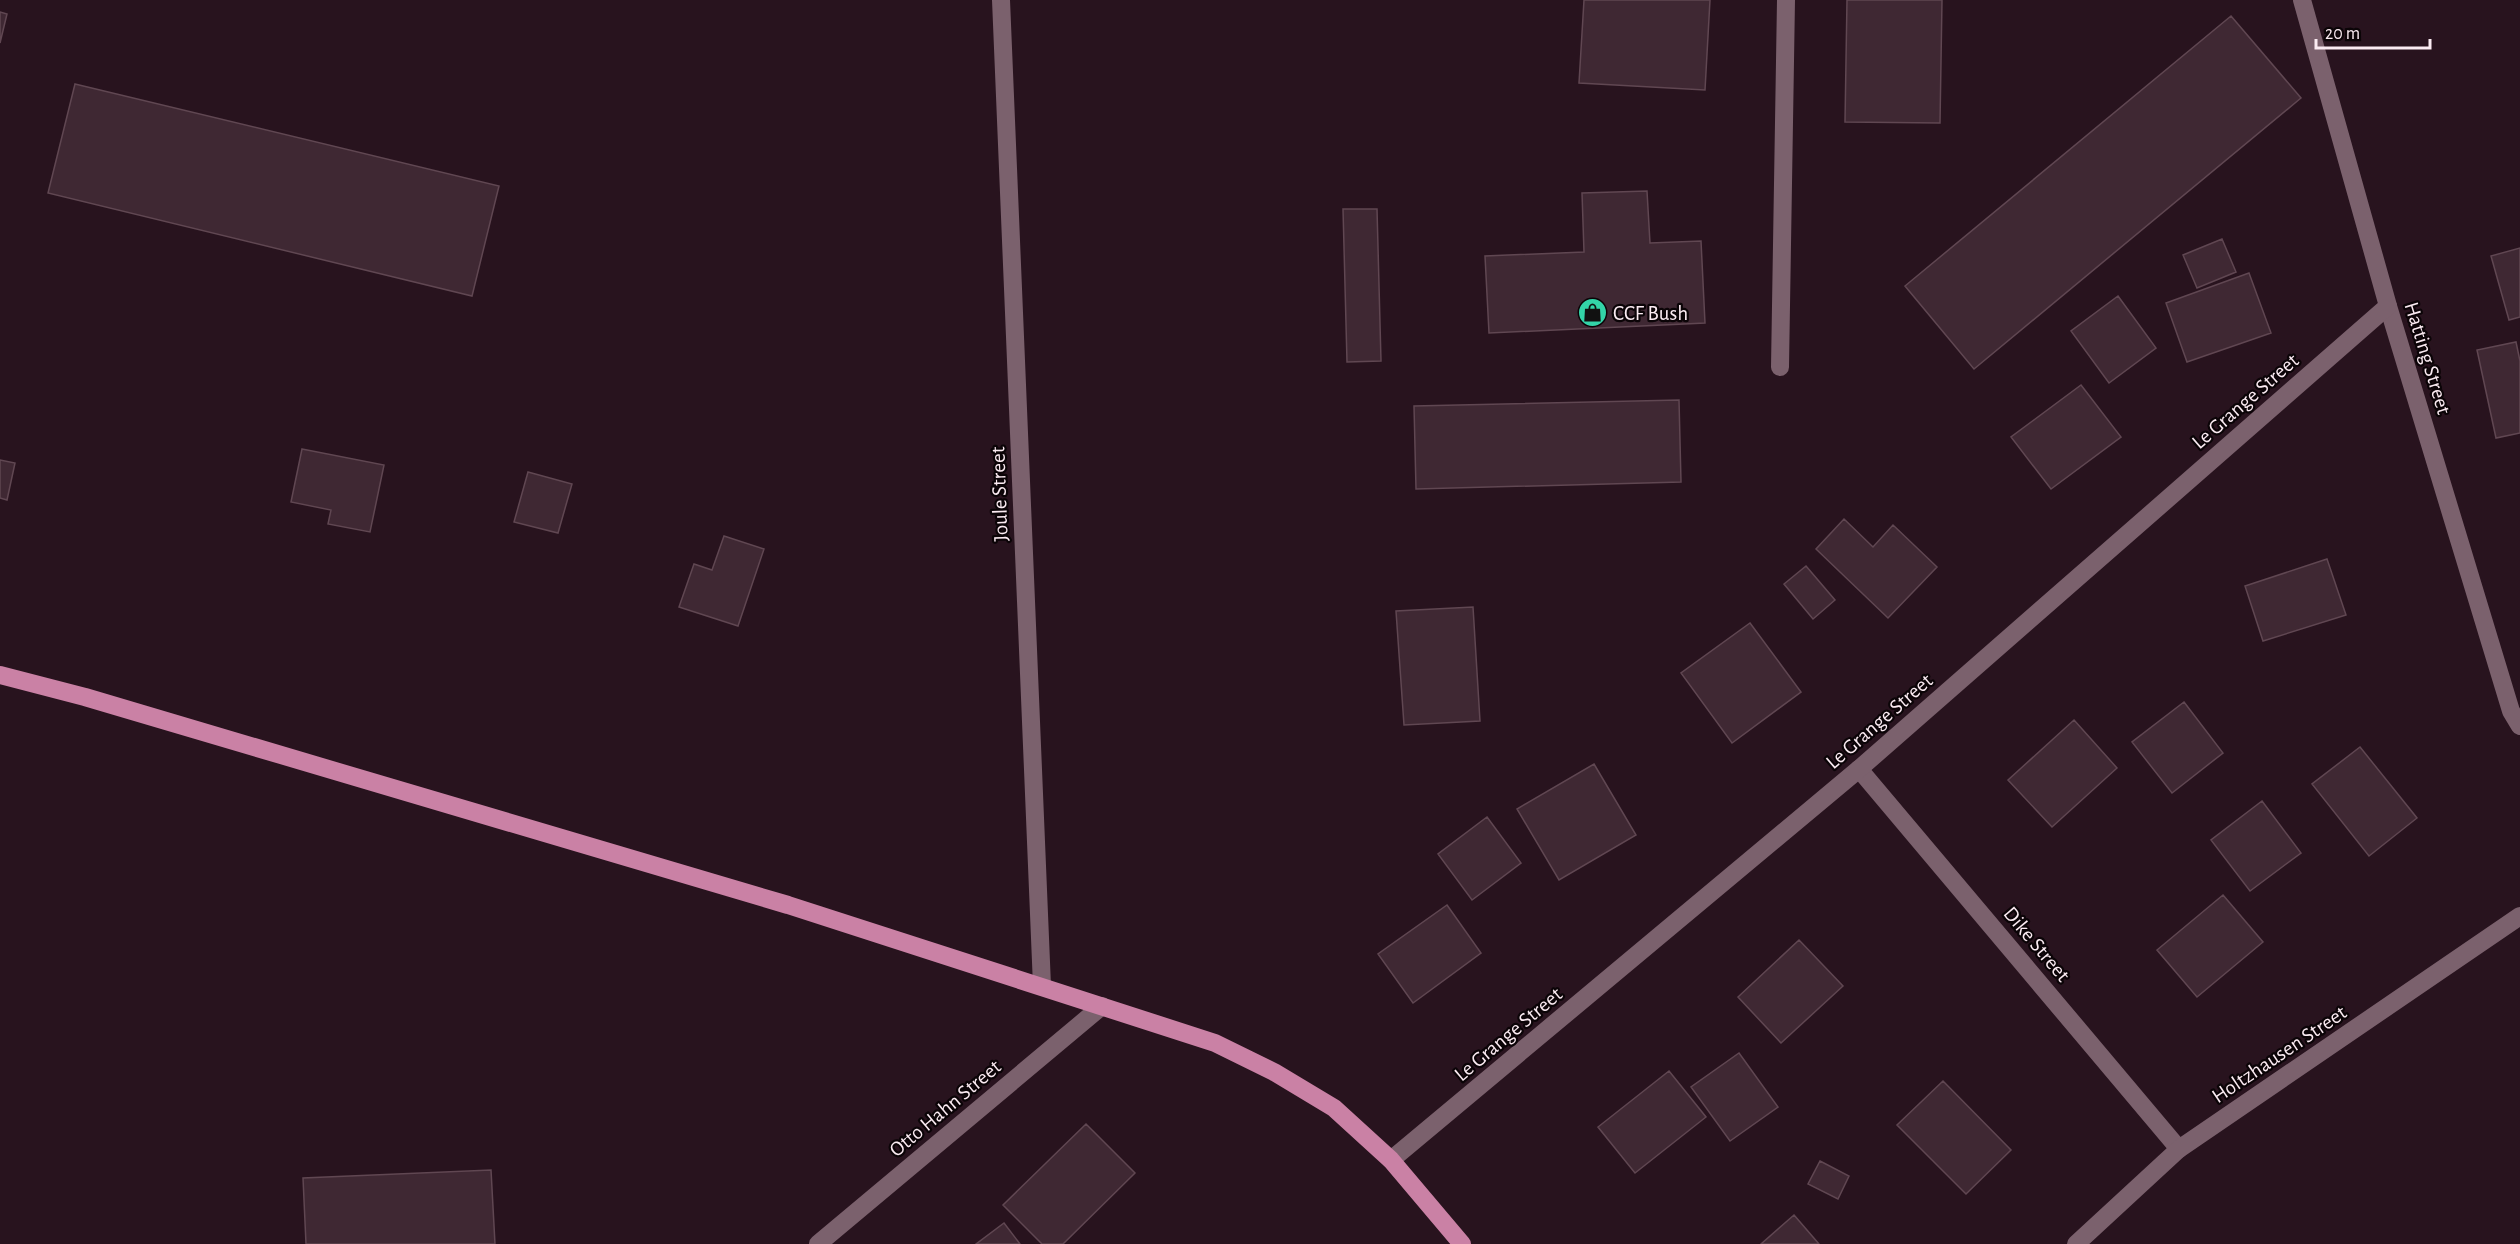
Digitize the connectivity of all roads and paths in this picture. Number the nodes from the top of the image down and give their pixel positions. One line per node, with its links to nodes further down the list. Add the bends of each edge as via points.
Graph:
1 (1001, 0): 10 (street, Joule Street)
2 (1786, 0): 5 (street)
3 (2302, 0): 4 (street, Hatting Street)
4 (2388, 306): 7 (street, Hatting Street, via 2511,711); 8 (street, Le Grange Street)
5 (1780, 367)
6 (0, 675): 10 (main road, via 97,700 788,905)
7 (2520, 726)
8 (1859, 769): 12 (street, Dike Street); 13 (street, Le Grange Street)
9 (2520, 916): 12 (street, Holtzhausen Street)
10 (1042, 986): 11 (main road)
11 (1102, 1006): 13 (main road, via 1215,1042 1274,1072 1334,1108); 14 (street, Otto Hahn Street)
12 (2179, 1149): 16 (street, Holtzhausen Street)
13 (1391, 1160): 15 (main road)
14 (818, 1244)
15 (1462, 1244)
16 (2076, 1244)

